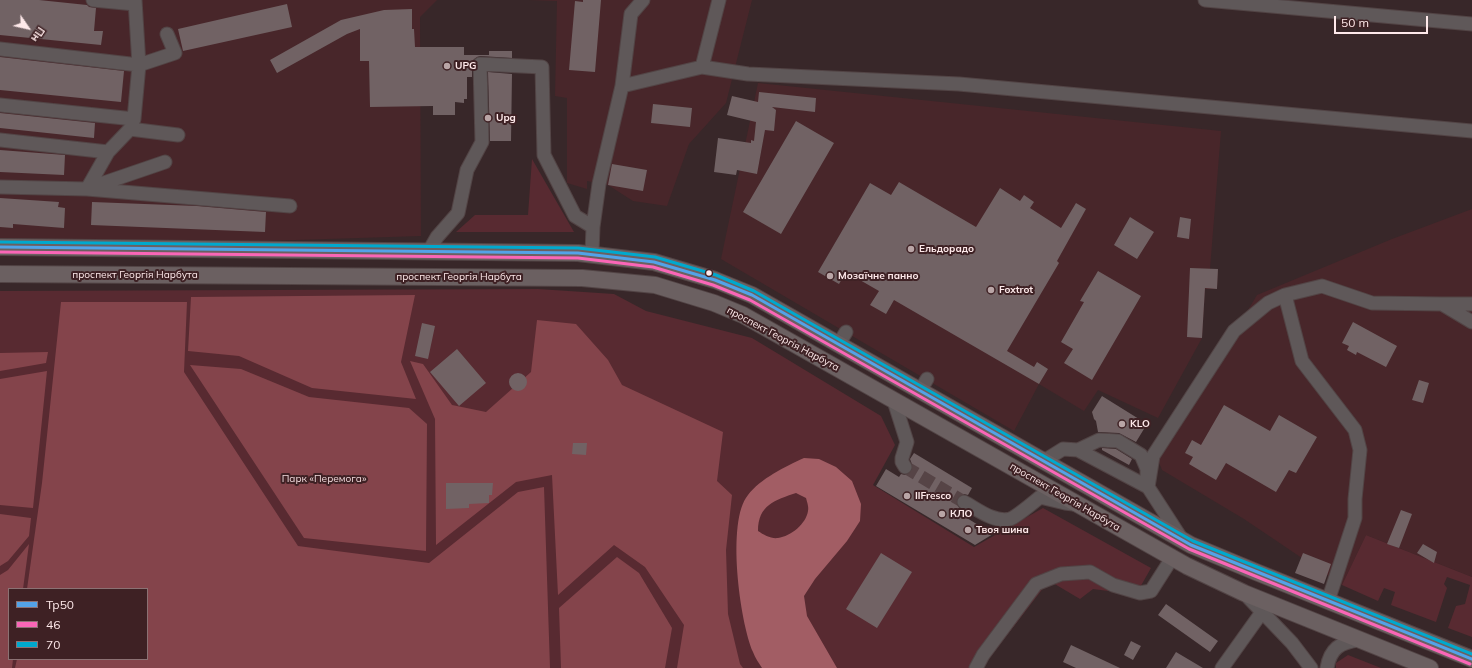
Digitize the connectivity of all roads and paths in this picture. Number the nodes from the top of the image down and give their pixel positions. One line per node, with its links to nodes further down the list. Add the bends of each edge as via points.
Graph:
1 (93, 0): 5 (street)
2 (643, 0): 11 (street, via 632,14)
3 (719, 0): 10 (street)
4 (1206, 0): 6 (street)
5 (135, 2): 9 (street)
6 (1472, 24)
7 (167, 34): 9 (street, via 174,53)
8 (0, 49): 9 (street)
9 (139, 65): 13 (street)
10 (702, 67): 11 (street); 14 (street, via 748,74 959,84)
11 (622, 86): 22 (street, via 599,184)
12 (0, 105): 13 (street)
13 (132, 124): 15 (street); 17 (street)
14 (1472, 131)
15 (178, 135)
16 (0, 140): 17 (street)
17 (108, 152): 20 (street)
18 (165, 162): 20 (street)
19 (0, 187): 20 (street)
20 (87, 189): 21 (street)
21 (290, 206)
22 (593, 227): 24 (street, via 575,216 544,155 542,66 480,64 482,142 467,170 458,213 437,237); 25 (street)
23 (0, 247): 24 (main road, проспект Георгія Нарбута)
24 (430, 251): 25 (main road, проспект Георгія Нарбута)
25 (592, 253): 33 (main road, проспект Георгія Нарбута, via 654,262 715,280 752,296 842,338 924,385)
26 (0, 274): 31 (main road, проспект Георгія Нарбута, via 582,278 655,285 714,303 743,315)
27 (1285, 295): 28 (street, via 1322,286 1372,303); 35 (street, via 1268,303 1234,331 1153,456); 41 (street, via 1302,360 1354,430 1360,450 1355,518)
28 (1442, 304): 29 (street); 30 (street)
29 (1472, 304)
30 (1472, 322)
31 (894, 400): 34 (street, via 907,442 902,458); 37 (main road, проспект Георгія Нарбута)
32 (1078, 450): 33 (street, via 1063,449 1047,459); 35 (street); 35 (street, via 1099,440 1118,441 1141,455 1147,469)
33 (1039, 459): 38 (main road, проспект Георгія Нарбута)
34 (905, 467)
35 (1148, 487): 38 (street)
36 (964, 502): 37 (street, via 998,519 1011,519 1040,497 1065,504)
37 (1077, 504): 39 (main road, проспект Георгія Нарбута)
38 (1181, 538): 41 (main road, проспект Георгія Нарбута, via 1191,545)
39 (1172, 558): 40 (main road, проспект Георгія Нарбута); 45 (street, via 1151,590 1140,593 1113,585 1090,572 1061,574 1036,584)
40 (1244, 593): 42 (street); 43 (main road, проспект Георгія Нарбута)
41 (1328, 601): 44 (main road, проспект Георгія Нарбута)
42 (1262, 612): 46 (street); 47 (street, via 1292,643)
43 (1359, 640): 48 (street, via 1345,642 1336,648 1330,656); 49 (main road, проспект Георгія Нарбута)
44 (1472, 659)
45 (976, 668)
46 (1222, 668)
47 (1311, 668)
48 (1327, 668)
49 (1430, 668)

